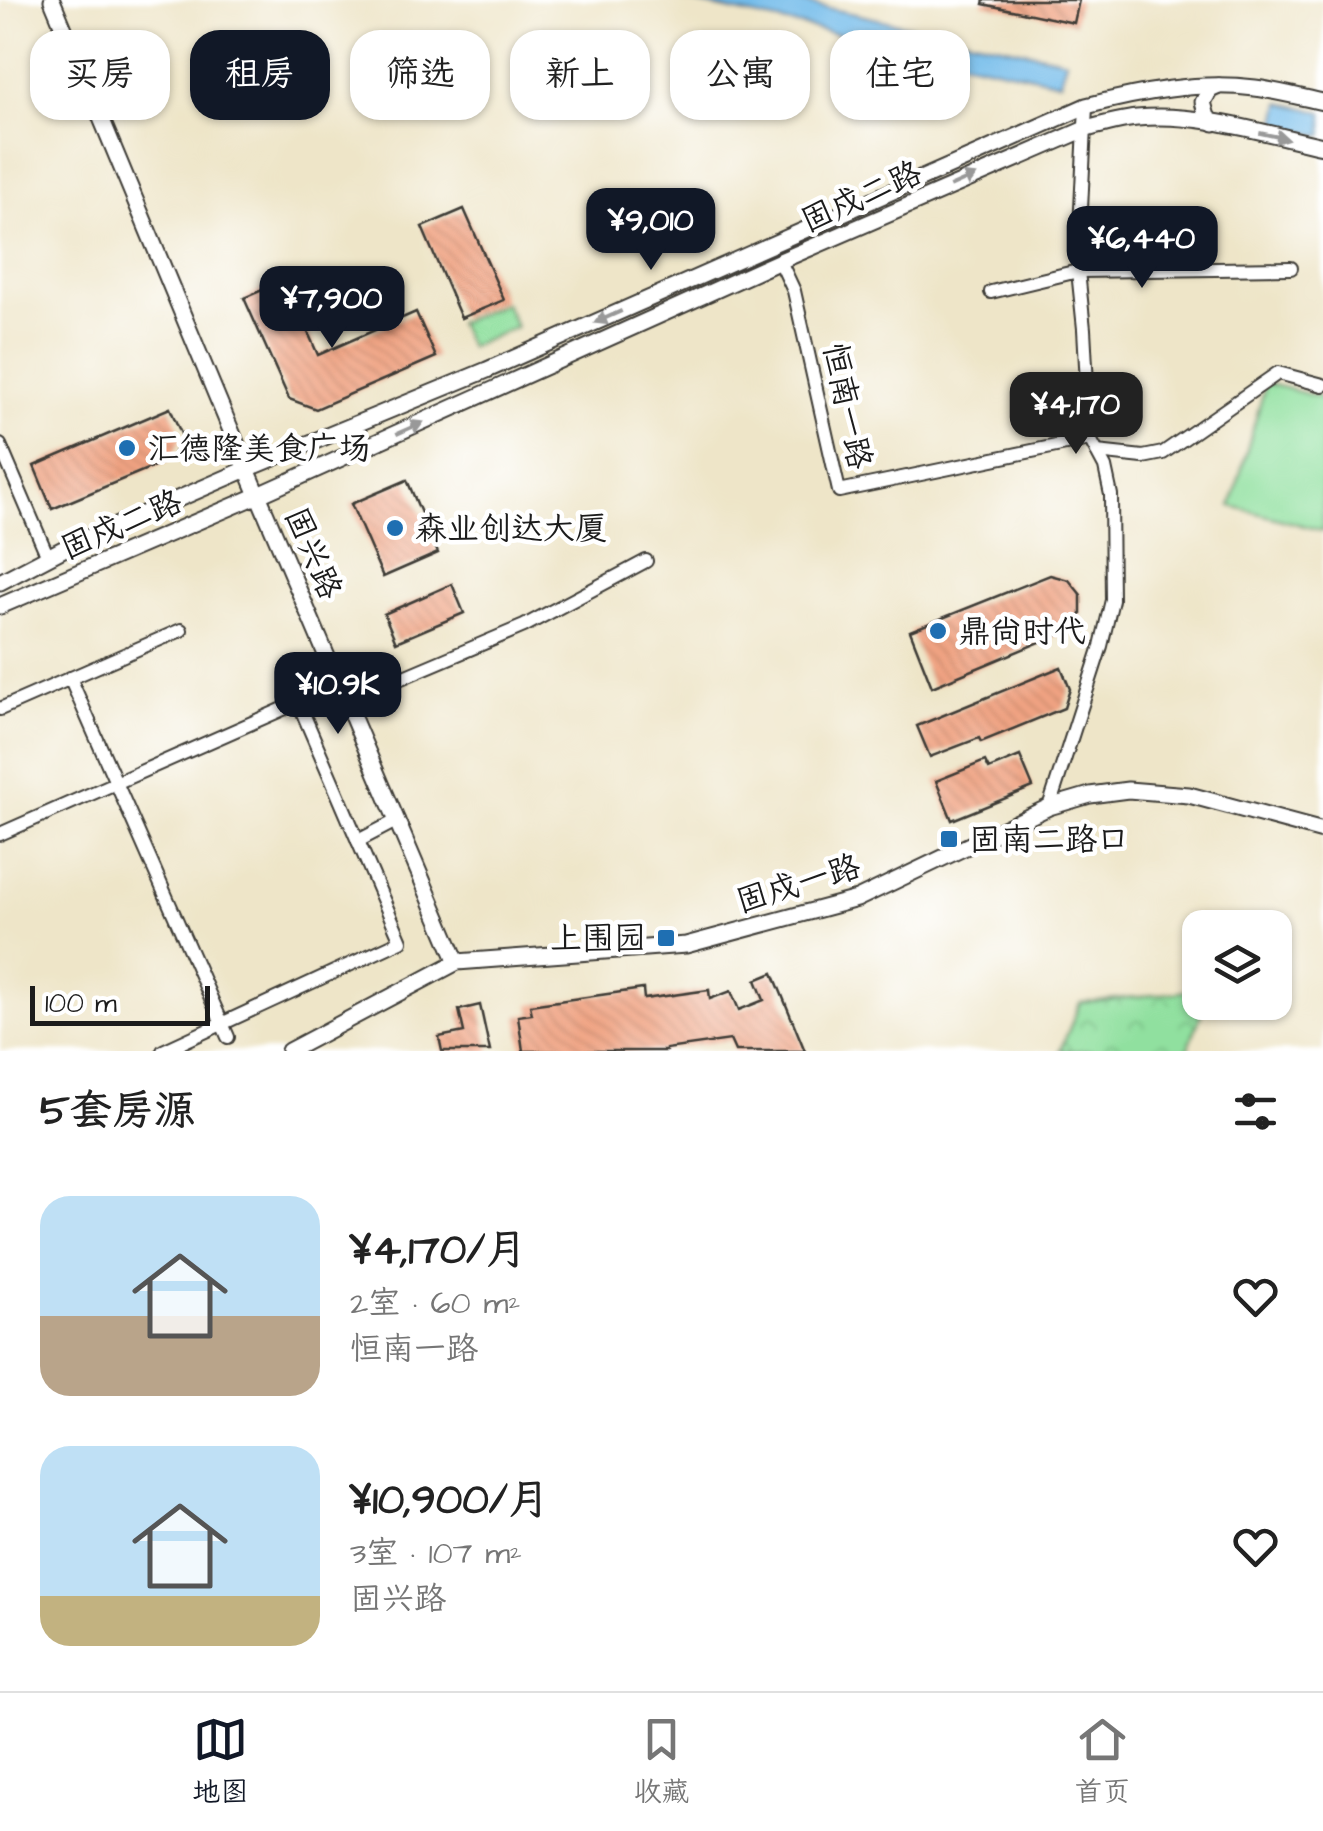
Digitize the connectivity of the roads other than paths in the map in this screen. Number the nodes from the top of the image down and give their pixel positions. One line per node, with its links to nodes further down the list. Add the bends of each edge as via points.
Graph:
1 (52, 0): 15 (street, 固兴路)
2 (1219, 86): 3 (street, 固戍二路); 4 (street, 固戍二路); 5 (street, via 1203,102)
3 (1323, 102)
4 (1086, 106): 6 (street); 15 (street, 固戍二路, one-way to 15)
5 (1214, 123): 6 (street, 固戍二路, via 1141,118); 7 (street, 固戍二路, one-way to 7)
6 (1083, 130): 8 (street, 固戍二路, one-way to 6); 10 (street)
7 (1323, 146)
8 (780, 261): 13 (street, 恒南一路, via 794,291 838,491); 16 (street, 固戍二路, one-way to 8)
9 (1291, 268): 10 (street)
10 (1078, 271): 11 (street); 13 (street)
11 (991, 292)
12 (1323, 386): 13 (street, via 1278,374 1164,452 1143,457)
13 (1094, 445): 28 (street, via 1111,496 1112,600)
14 (0, 446): 17 (street)
15 (247, 469): 16 (street, 固兴路); 17 (street, 固戍二路)
16 (258, 495): 20 (street, 固戍二路); 23 (street, 固兴路)
17 (48, 557): 19 (street, 固戍二路)
18 (646, 561): 24 (street, via 524,626)
19 (0, 582)
20 (0, 606)
21 (181, 630): 22 (street)
22 (70, 678): 26 (street); 27 (street)
23 (340, 684): 24 (street, 固兴路); 25 (street)
24 (347, 700): 29 (street, 固兴路)
25 (298, 704): 27 (street); 32 (street)
26 (0, 709)
27 (117, 783): 31 (street); 34 (street)
28 (1049, 807): 30 (street, 固戍一路, via 1090,794 1164,792); 33 (street, 固戍一路, via 857,898 686,946)
29 (398, 820): 32 (street); 33 (street, 固兴路)
30 (1323, 832)
31 (0, 834)
32 (358, 841): 34 (street, via 401,942)
33 (457, 962): 36 (street, 固戍一路)
34 (225, 1030): 35 (street)
35 (163, 1051)
36 (289, 1051)

